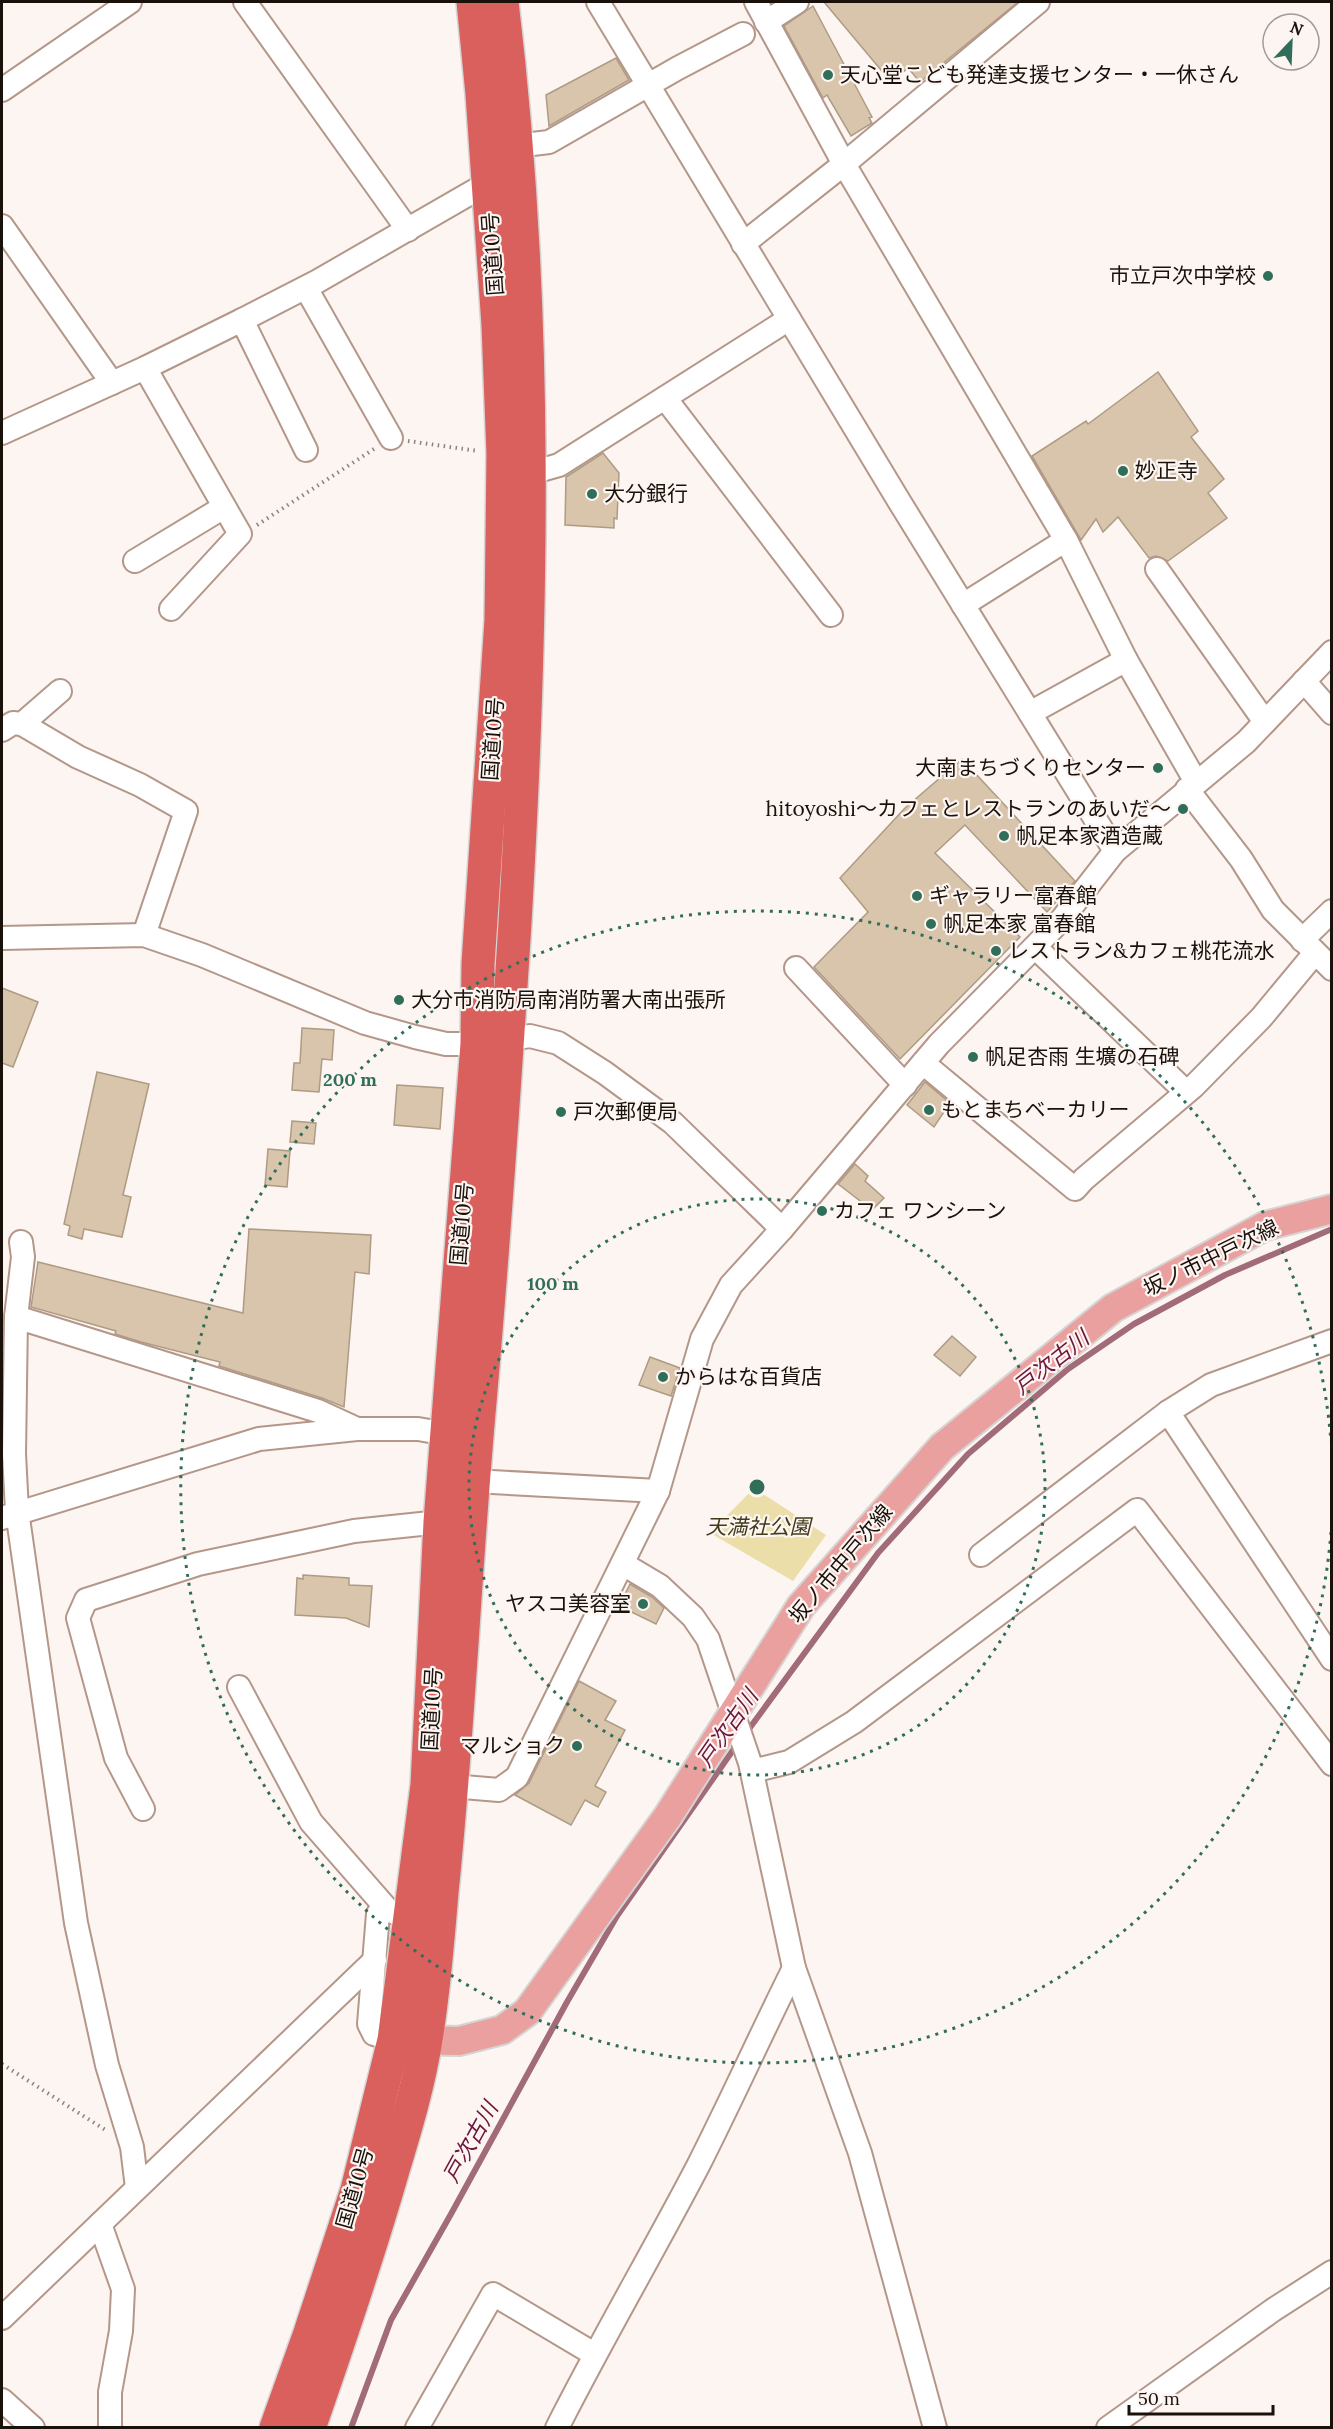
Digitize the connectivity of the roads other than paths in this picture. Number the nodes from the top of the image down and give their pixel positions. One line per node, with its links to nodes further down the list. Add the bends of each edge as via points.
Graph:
1 (130, 2): 12 (street)
2 (245, 2): 17 (street)
3 (472, 2): 15 (highway, 国道10号)
4 (502, 2): 13 (highway, 国道10号)
5 (598, 2): 11 (street)
6 (756, 2): 9 (street)
7 (797, 2): 9 (street)
8 (1038, 2): 14 (street)
9 (766, 22): 14 (street)
10 (743, 34): 11 (street)
11 (648, 85): 13 (street, via 549,142); 18 (street)
12 (2, 90)
13 (516, 146): 28 (highway, 国道10号, via 525,266)
14 (844, 165): 18 (street); 30 (street)
15 (488, 183): 17 (street); 28 (highway, 国道10号)
16 (2, 226): 23 (street)
17 (408, 230): 19 (street)
18 (743, 244): 20 (street)
19 (306, 288): 21 (street); 26 (street)
20 (789, 319): 24 (street); 33 (street)
21 (242, 320): 22 (street); 27 (street)
22 (145, 368): 23 (street); 29 (street)
23 (112, 383): 25 (street)
24 (665, 398): 28 (street, via 559,465); 35 (street)
25 (2, 433)
26 (391, 438)
27 (306, 450)
28 (512, 466): 53 (highway, 国道10号, via 478,964)
29 (224, 507): 31 (street); 34 (street, via 240,534)
30 (1066, 540): 33 (street); 37 (street)
31 (135, 561)
32 (1157, 569): 42 (street)
33 (963, 605): 40 (street)
34 (171, 609)
35 (831, 615)
36 (1332, 652): 38 (street)
37 (1126, 660): 40 (street); 44 (street)
38 (1304, 681): 41 (street); 42 (street)
39 (60, 691): 43 (street)
40 (1030, 713): 45 (street)
41 (1332, 713)
42 (1265, 722): 44 (street)
43 (12, 727): 47 (street, via 140,785 186,811)
44 (1192, 786): 45 (street); 49 (street, via 1273,910)
45 (1115, 851): 50 (street)
46 (1332, 911): 49 (street)
47 (144, 935): 48 (street); 53 (street, via 365,1023 446,1044)
48 (2, 938)
49 (1309, 946): 52 (street); 56 (street, via 1261,1018)
50 (1035, 947): 54 (street); 56 (street)
51 (796, 968): 55 (street)
52 (1332, 969)
53 (492, 1041): 58 (street, via 530,1035 558,1043 605,1073 673,1123); 64 (highway, 国道10号); 65 (highway, 国道10号, via 490,1281)
54 (923, 1063): 55 (street); 56 (street, via 1075,1189)
55 (905, 1085): 58 (street)
56 (1186, 1092)
57 (1332, 1209): 73 (main road, 坂ノ市中戸次線, via 1265,1226 1113,1308 942,1447 801,1606)
58 (782, 1230): 66 (street, via 731,1285 702,1339)
59 (21, 1242): 60 (street)
60 (16, 1317): 63 (street, via 318,1411); 67 (street)
61 (1332, 1341): 62 (street, via 1211,1385)
62 (1168, 1412): 69 (street); 71 (street)
63 (357, 1430): 64 (street, via 418,1429); 67 (street, via 259,1439)
64 (447, 1434): 68 (highway, 国道10号)
65 (473, 1480): 66 (street); 76 (highway, 国道10号)
66 (658, 1491): 70 (street)
67 (10, 1515): 83 (street, via 75,1923 107,2065 132,2147)
68 (440, 1522): 76 (highway, 国道10号); 77 (street, via 354,1531 198,1564 86,1600 78,1618 116,1758)
69 (981, 1555)
70 (623, 1564): 73 (street, via 660,1586 693,1617 708,1639); 76 (street, via 517,1777 499,1790)
71 (1332, 1659)
72 (238, 1687): 78 (street, via 311,1822)
73 (737, 1720): 75 (street); 82 (main road, 坂ノ市中戸次線, via 527,2012 502,2030 459,2041)
74 (1332, 1764): 75 (street, via 1137,1510 854,1722 789,1762)
75 (751, 1767): 80 (street)
76 (440, 1785): 78 (highway, 国道10号, via 414,1892); 82 (highway, 国道10号)
77 (143, 1809)
78 (398, 1914): 79 (street, via 378,1914); 81 (highway, 国道10号)
79 (375, 1960): 81 (street, via 369,2024 374,2034); 83 (street)
80 (794, 1968): 87 (street, via 699,2163); 95 (street, via 860,2153)
81 (394, 2040): 82 (main road, 坂ノ市中戸次線); 91 (highway, 国道10号, via 357,2190)
82 (426, 2042): 92 (highway, 国道10号, via 413,2102 354,2299)
83 (137, 2188): 84 (street)
84 (100, 2224): 86 (street); 90 (street, via 123,2289 121,2331 110,2392)
85 (1332, 2272): 96 (street)
86 (2, 2318)
87 (594, 2354): 93 (street, via 493,2294); 94 (street)
88 (2, 2400): 89 (street)
89 (33, 2427)
90 (110, 2427)
91 (276, 2427)
92 (309, 2427)
93 (417, 2427)
94 (557, 2427)
95 (935, 2427)
96 (1108, 2427)

